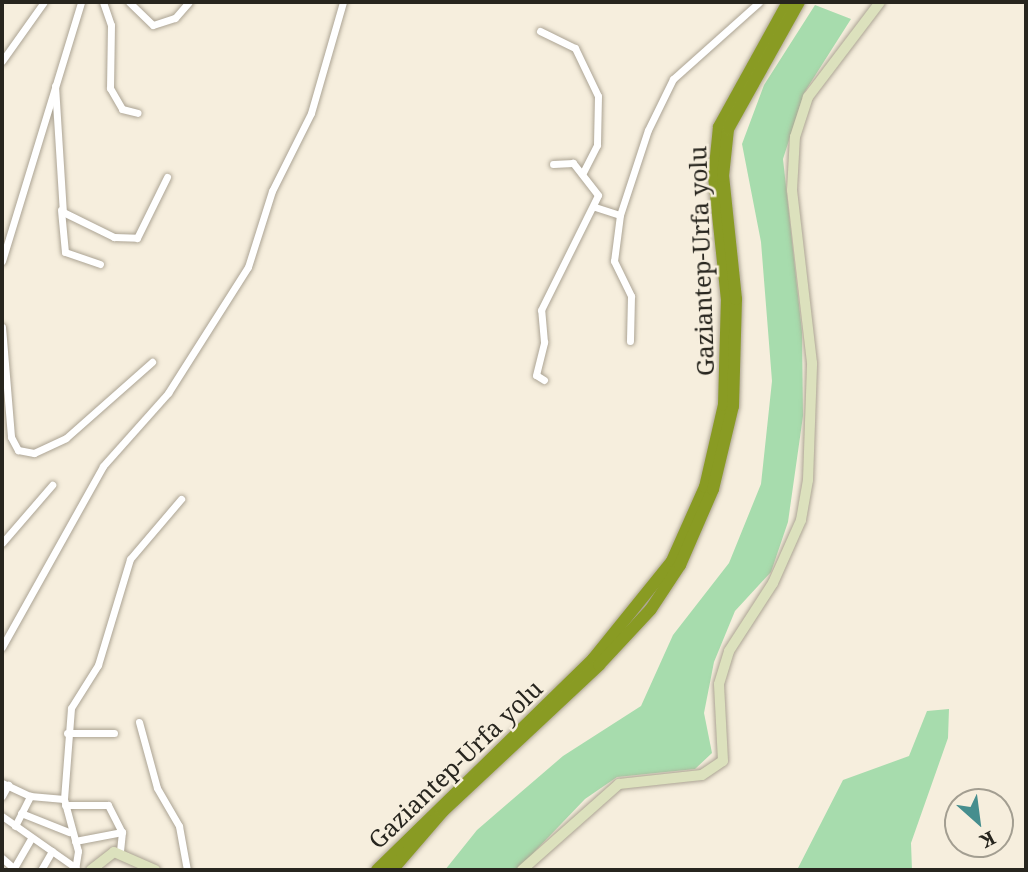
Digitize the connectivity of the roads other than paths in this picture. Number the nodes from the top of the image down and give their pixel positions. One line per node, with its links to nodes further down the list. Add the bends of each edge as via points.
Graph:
1 (44, 2): 12 (street)
2 (81, 2): 15 (street)
3 (103, 2): 16 (street, via 111,25 110,88 121,109)
4 (129, 2): 5 (street, via 153,25 175,18)
5 (188, 2)
6 (342, 2): 32 (street, via 311,113 272,191 248,267 169,393 103,466)
7 (759, 2): 22 (street, via 673,79 648,130)
8 (788, 2): 56 (highway, Gaziantep-Urfa yolu, via 733,92 719,127 715,176 727,300 724,405 705,487 672,561 593,659 436,806)
9 (799, 2): 57 (highway, Gaziantep-Urfa yolu, via 728,129 723,176 736,299 733,407 713,489 680,565 651,609 599,665 442,812)
10 (880, 2): 58 (street, via 814,88 795,137 792,190 812,363 808,480 796,533 729,651 719,684 723,761 702,775 619,784)
11 (540, 31): 18 (street, via 570,43 598,96 597,145)
12 (10, 50): 13 (street); 14 (street)
13 (2, 54)
14 (2, 61)
15 (55, 86): 21 (street); 23 (street)
16 (138, 113)
17 (553, 164): 18 (street, via 573,163)
18 (583, 173): 20 (street, via 598,195)
19 (167, 177): 21 (street, via 137,239 114,237)
20 (595, 207): 22 (street); 28 (street, via 541,310 544,342 536,375)
21 (61, 210): 24 (street, via 65,252)
22 (620, 215): 26 (street, via 614,261 631,296)
23 (2, 261)
24 (100, 264)
25 (2, 327): 27 (street, via 11,437 18,450 34,453 66,438)
26 (630, 341)
27 (152, 362)
28 (544, 380)
29 (52, 485): 31 (street)
30 (181, 499): 34 (street, via 130,559 98,665 71,708)
31 (2, 543)
32 (2, 648)
33 (139, 722): 55 (street, via 157,788 179,826)
34 (67, 733): 35 (street); 39 (street)
35 (114, 733)
36 (5, 784): 37 (street); 38 (street)
37 (2, 796)
38 (30, 796): 39 (street); 40 (street)
39 (64, 802): 43 (street); 44 (street, via 108,805)
40 (21, 813): 42 (street); 43 (street)
41 (2, 816): 42 (street)
42 (15, 826): 45 (street)
43 (69, 832): 46 (street)
44 (122, 832): 46 (street); 48 (street)
45 (32, 838): 47 (street); 50 (street)
46 (75, 841): 51 (street)
47 (52, 851): 51 (street); 52 (street)
48 (120, 852): 53 (street); 54 (street)
49 (2, 858): 50 (street)
50 (15, 869)
51 (76, 869)
52 (41, 870)
53 (91, 870)
54 (155, 870)
55 (187, 870)
56 (377, 870)
57 (392, 870)
58 (523, 870)

